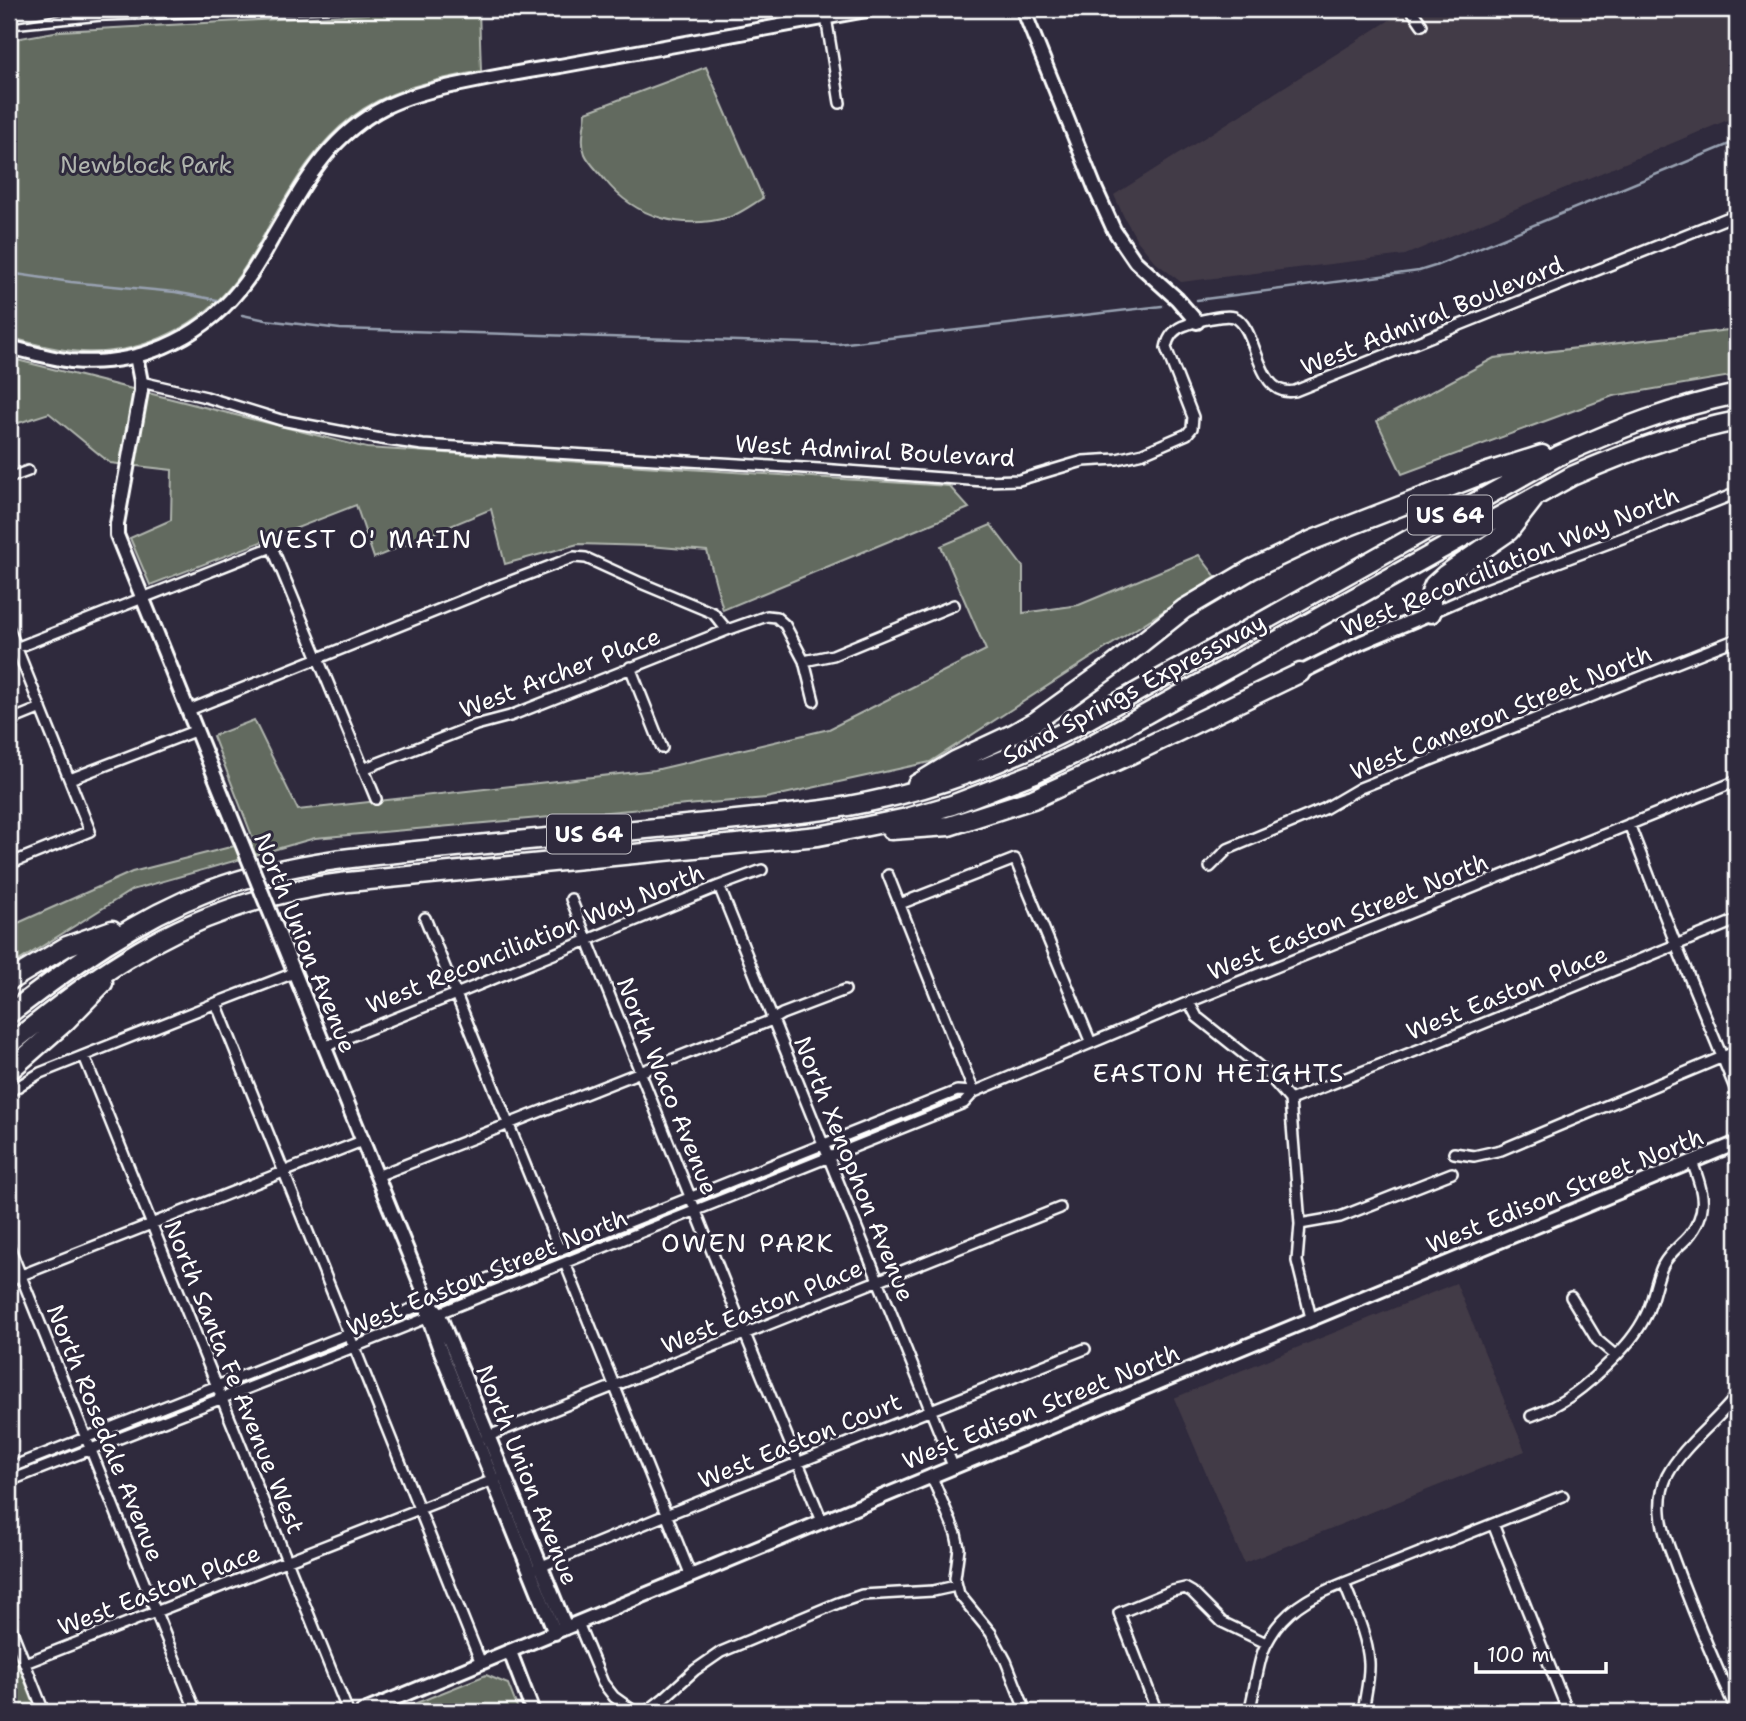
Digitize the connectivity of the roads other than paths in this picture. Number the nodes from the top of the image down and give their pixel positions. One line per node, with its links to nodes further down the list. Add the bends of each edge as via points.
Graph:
1 (872, 9): 4 (main road)
2 (1023, 9): 8 (main road, via 1114,230 1135,261)
3 (1411, 9): 5 (street)
4 (826, 17): 6 (street); 10 (main road, via 511,73 431,90 387,106 351,129 327,153 303,184 250,277 222,310 183,338)
5 (1422, 25)
6 (840, 103)
7 (1737, 214): 8 (street, West Admiral Boulevard, via 1287,393 1266,376 1238,319 1224,316)
8 (1197, 322): 11 (street, West Admiral Boulevard, via 1184,325 1167,341 1193,418 1187,434 1117,460 1083,461 1008,481 423,445 281,420)
9 (9, 347): 10 (main road, via 69,360)
10 (136, 356): 11 (main road)
11 (141, 382): 19 (main road, North Union Avenue, via 117,524 118,539)
12 (1737, 394): 14 (highway, Sand Springs Expressway / US 64, via 1684,406)
13 (1737, 421): 18 (highway, Sand Springs Expressway / US 64, via 1619,457)
14 (1595, 439): 39 (highway, Sand Springs Expressway / US 64, via 1527,472 1042,743 961,777); 39 (highway, via 1489,472 1313,540 1252,569 1184,609 1036,721)
15 (28, 471): 16 (street)
16 (9, 478)
17 (1737, 493): 21 (street, West Reconciliation Way North)
18 (1536, 495): 21 (highway, via 1509,531 1433,585); 42 (highway, Sand Springs Expressway / US 64, via 1035,773 952,805)
19 (144, 599): 25 (street); 26 (street, via 272,547); 32 (main road, North Union Avenue)
20 (954, 605): 27 (street, via 833,655)
21 (1431, 613): 29 (main road, West Reconciliation Way North)
22 (9, 629): 25 (street)
23 (727, 629): 26 (street, via 713,613 586,558 574,557); 27 (street, West Archer Place, via 760,617 780,619); 28 (street, West Archer Place)
24 (1737, 639): 44 (street, West Cameron Street North, via 1360,788 1324,809 1228,849)
25 (16, 648): 31 (street)
26 (318, 657): 32 (street); 36 (street)
27 (804, 661): 30 (street)
28 (630, 667): 35 (street); 36 (street, West Archer Place)
29 (1294, 676): 42 (highway, via 1005,809 949,826)
30 (814, 701)
31 (41, 708): 33 (street); 37 (street)
32 (189, 710): 34 (main road, North Union Avenue)
33 (9, 721)
34 (197, 730): 37 (street); 56 (main road, North Union Avenue, bridge)
35 (662, 748)
36 (363, 769): 40 (street)
37 (70, 779): 43 (street, via 90,831)
38 (1737, 781): 41 (street, West Easton Street North)
39 (897, 796): 50 (highway, Sand Springs Expressway / US 64, via 804,813 319,862 234,882)
40 (376, 799)
41 (1629, 824): 54 (street); 60 (street, West Easton Street North)
42 (818, 836): 55 (highway, Sand Springs Expressway / US 64, via 324,884 216,914)
43 (9, 864)
44 (1209, 867)
45 (762, 870): 47 (street, West Reconciliation Way North)
46 (888, 875): 49 (street)
47 (719, 886): 53 (street, West Reconciliation Way North); 63 (street, North Xenophon Avenue)
48 (571, 899): 53 (street, North Waco Avenue)
49 (900, 904): 64 (street, via 1015,859); 72 (street)
50 (158, 913): 57 (highway, via 67,946); 62 (highway, Sand Springs Expressway / US 64, via 88,954)
51 (425, 918): 59 (street)
52 (1737, 920): 54 (street, West Easton Place)
53 (588, 941): 59 (street, West Reconciliation Way North); 71 (street, North Waco Avenue)
54 (1676, 944): 69 (street); 75 (street, West Easton Place)
55 (126, 958): 65 (highway, Sand Springs Expressway / US 64); 70 (highway, via 65,1022)
56 (294, 974): 61 (street); 66 (main road, North Union Avenue)
57 (9, 981)
58 (845, 990): 63 (street)
59 (456, 994): 66 (street, West Reconciliation Way North); 76 (street)
60 (1189, 1002): 64 (street, West Easton Street North); 75 (street, via 1197,1017 1265,1071)
61 (216, 1003): 68 (street); 83 (street)
62 (9, 1014)
63 (772, 1020): 71 (street); 79 (street, North Xenophon Avenue)
64 (1091, 1044): 72 (street, West Easton Street North)
65 (9, 1045)
66 (324, 1046): 77 (main road, North Union Avenue)
67 (1737, 1051): 69 (street)
68 (84, 1056): 73 (street, via 40,1073); 89 (street, North Santa Fe Avenue West)
69 (1723, 1057): 74 (street); 80 (street, via 1501,1150 1474,1156)
70 (9, 1071)
71 (641, 1071): 76 (street); 86 (street, North Waco Avenue)
72 (974, 1091): 79 (street, West Easton Street North, via 957,1091); 81 (street, West Easton Street North, via 964,1102)
73 (9, 1092)
74 (1737, 1093)
75 (1290, 1100): 90 (street)
76 (509, 1125): 85 (street); 93 (street)
77 (362, 1141): 83 (street); 85 (main road, North Union Avenue)
78 (1737, 1143): 82 (main road, West Edison Street North)
79 (823, 1144): 81 (street, North Xenophon Avenue); 86 (street, West Easton Street North)
80 (1454, 1153)
81 (828, 1157): 88 (street, West Easton Street North); 100 (street, North Xenophon Avenue)
82 (1692, 1162): 104 (main road, West Edison Street North); 109 (street, via 1704,1201 1700,1217 1666,1259 1646,1316)
83 (284, 1171): 89 (street); 105 (street)
84 (1452, 1173): 90 (street, via 1340,1217)
85 (377, 1176): 102 (main road, North Union Avenue)
86 (691, 1198): 88 (street, North Waco Avenue); 91 (street, West Easton Street North)
87 (1060, 1208): 100 (street, West Easton Place)
88 (696, 1210): 95 (street, West Easton Street North); 106 (street, North Waco Avenue)
89 (152, 1224): 98 (street); 110 (street, North Santa Fe Avenue West)
90 (1300, 1224): 104 (street, via 1297,1261)
91 (572, 1245): 93 (street, West Easton Street North); 95 (street)
92 (9, 1247): 98 (street, North Rosedale Avenue)
93 (560, 1251): 94 (street, West Easton Street North)
94 (548, 1255): 97 (street); 102 (street, West Easton Street North)
95 (578, 1258): 96 (street, West Easton Street North)
96 (565, 1263): 97 (street, West Easton Street North); 111 (street)
97 (554, 1267): 103 (street, West Easton Street North)
98 (20, 1275): 99 (street); 118 (street, North Rosedale Avenue)
99 (9, 1280)
100 (878, 1281): 106 (street, West Easton Place); 115 (street, North Xenophon Avenue)
101 (1570, 1297): 109 (street, via 1597,1339)
102 (428, 1302): 103 (main road, North Union Avenue); 105 (street, West Easton Street North)
103 (433, 1314): 107 (street, West Easton Street North); 119 (main road, North Union Avenue)
104 (1311, 1318): 122 (main road, West Edison Street North)
105 (349, 1334): 107 (street); 110 (street, West Easton Street North)
106 (745, 1334): 111 (street, West Easton Place); 121 (street, North Waco Avenue)
107 (354, 1347): 113 (street, West Easton Street North); 128 (street)
108 (1085, 1349): 115 (street, West Easton Court)
109 (1616, 1356): 117 (street, via 1578,1392)
110 (217, 1386): 113 (street, North Santa Fe Avenue West); 118 (street, West Easton Street North)
111 (615, 1387): 119 (street, West Easton Place); 129 (street)
112 (1737, 1395): 114 (street)
113 (222, 1397): 120 (street, West Easton Street North); 132 (street, North Santa Fe Avenue West)
114 (1730, 1405): 116 (street); 157 (street, via 1681,1456 1666,1478 1660,1500 1672,1553)
115 (930, 1410): 121 (street, West Easton Court); 122 (street, North Xenophon Avenue)
116 (1737, 1413)
117 (1531, 1416)
118 (85, 1437): 120 (street, North Rosedale Avenue); 123 (street, West Easton Street North)
119 (482, 1439): 125 (main road, North Union Avenue)
120 (90, 1450): 126 (street, West Easton Street North); 137 (street, North Rosedale Avenue)
121 (799, 1464): 129 (street, West Easton Court); 130 (street, North Waco Avenue)
122 (953, 1466): 124 (main road, West Edison Street North)
123 (9, 1468)
124 (932, 1475): 130 (main road, West Edison Street North); 136 (street, via 956,1534)
125 (498, 1478): 128 (street, West Easton Place); 133 (main road, North Union Avenue)
126 (9, 1481)
127 (1563, 1496): 131 (street)
128 (419, 1509): 132 (street, West Easton Place); 143 (street)
129 (666, 1515): 133 (street, West Easton Court); 134 (street)
130 (822, 1521): 134 (main road, West Edison Street North)
131 (1493, 1524): 135 (street); 144 (street)
132 (288, 1560): 137 (street, West Easton Place); 147 (street, North Santa Fe Avenue West)
133 (535, 1569): 139 (main road, North Union Avenue)
134 (691, 1576): 139 (main road, West Edison Street North)
135 (1344, 1583): 140 (street, via 1301,1602); 155 (street, via 1370,1665)
136 (956, 1586): 151 (street, via 862,1595 838,1603 721,1652); 152 (street, via 999,1647)
137 (156, 1611): 142 (street, West Easton Place); 146 (street, North Rosedale Avenue)
138 (9, 1623): 142 (street)
139 (566, 1628): 141 (main road, West Edison Street North); 150 (street, via 614,1697)
140 (1266, 1643): 153 (street, via 1222,1622 1185,1588 1119,1613); 154 (street)
141 (510, 1652): 143 (main road, West Edison Street North); 149 (main road)
142 (25, 1663): 145 (street)
143 (481, 1664): 148 (main road, West Edison Street North)
144 (1567, 1709): 156 (street)
145 (44, 1712)
146 (196, 1712)
147 (348, 1712)
148 (362, 1712)
149 (533, 1712)
150 (635, 1712)
151 (646, 1712)
152 (1026, 1712)
153 (1157, 1712)
154 (1249, 1712)
155 (1363, 1712)
156 (1552, 1712)
157 (1737, 1712)

